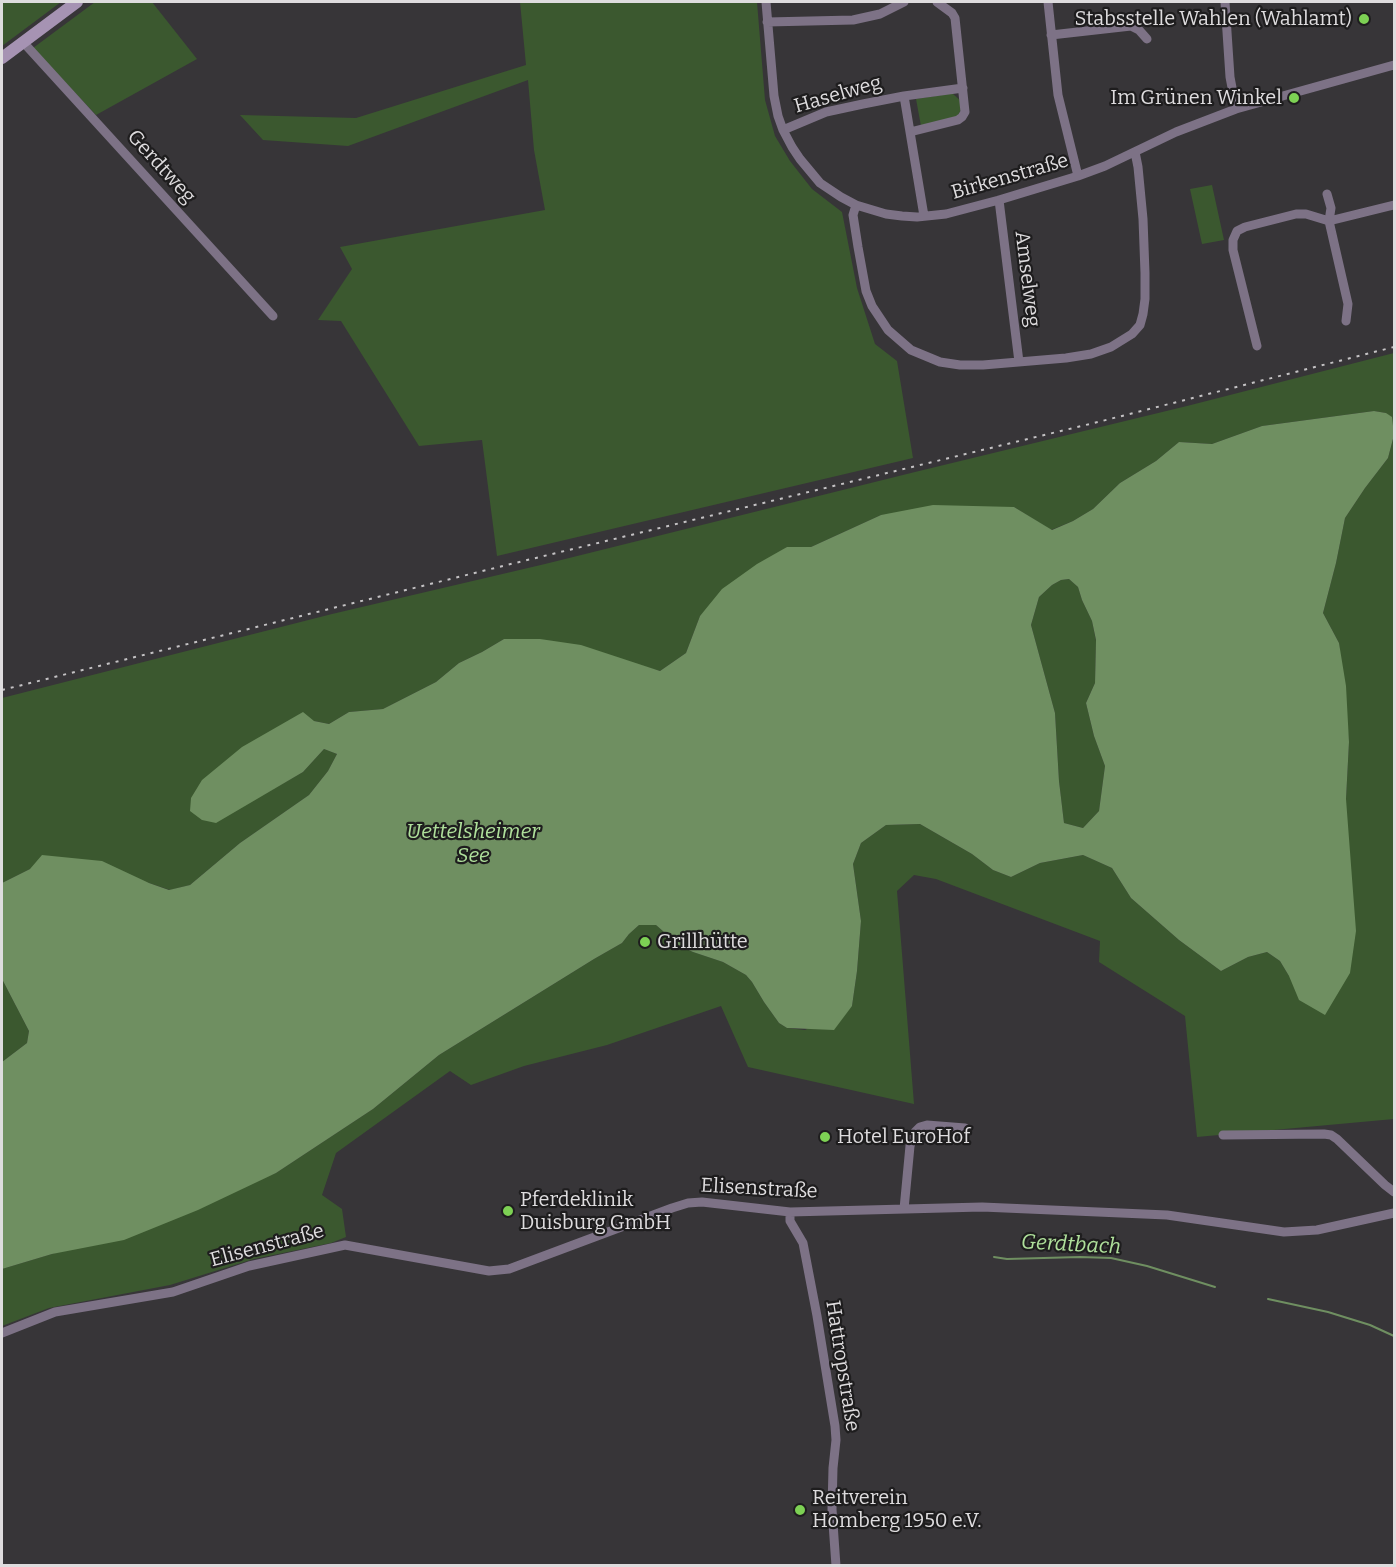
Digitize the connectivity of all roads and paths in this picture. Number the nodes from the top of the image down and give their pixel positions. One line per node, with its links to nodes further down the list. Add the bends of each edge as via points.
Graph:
1 (77, 2): 10 (main road)
2 (766, 2): 7 (street, Birkenstraße)
3 (904, 2): 7 (street, via 880,15 853,20)
4 (937, 2): 13 (street, via 955,18)
5 (1048, 2): 8 (street)
6 (1225, 2): 15 (street)
7 (767, 22): 16 (street, Birkenstraße, via 774,96)
8 (1051, 35): 9 (street, via 1131,26); 19 (street, via 1058,95)
9 (1147, 39)
10 (23, 42): 11 (main road); 26 (street, Gerdtweg)
11 (2, 58)
12 (1395, 65): 15 (street, Birkenstraße)
13 (963, 88): 14 (street, Haselweg); 17 (street, via 962,117)
14 (904, 96): 16 (street, Haselweg, via 826,112); 17 (street, Haselweg)
15 (1236, 109): 18 (street, Birkenstraße)
16 (783, 130): 22 (street, Birkenstraße, via 820,183)
17 (910, 132): 24 (street, Haselweg)
18 (1136, 152): 19 (street, Birkenstraße); 29 (street, via 1145,273 1140,325 1124,341 1091,354)
19 (1078, 176): 21 (street, Birkenstraße)
20 (1327, 194): 25 (street)
21 (999, 200): 24 (street, Birkenstraße); 29 (street, Amselweg)
22 (856, 205): 24 (street, Birkenstraße, via 886,214); 29 (street, via 853,215 866,291 876,315 895,337 921,355 940,362)
23 (1395, 205): 25 (street)
24 (924, 216)
25 (1329, 221): 27 (street, via 1348,304); 28 (street, via 1296,214 1237,231 1233,250)
26 (273, 316)
27 (1346, 321)
28 (1257, 346)
29 (1019, 362)
30 (965, 1128): 33 (street, via 927,1125 915,1132)
31 (1223, 1135): 32 (street, via 1331,1135)
32 (1395, 1192)
33 (904, 1209): 34 (street, Elisenstraße); 35 (street, Elisenstraße, via 982,1207 1167,1215 1284,1232 1317,1230)
34 (790, 1212): 36 (street, Elisenstraße, via 688,1203 500,1271 345,1245 249,1266 172,1292 55,1312); 37 (street, Hattropstraße, via 790,1221 803,1243 835,1426 832,1509)
35 (1395, 1213)
36 (2, 1333)
37 (836, 1566)

